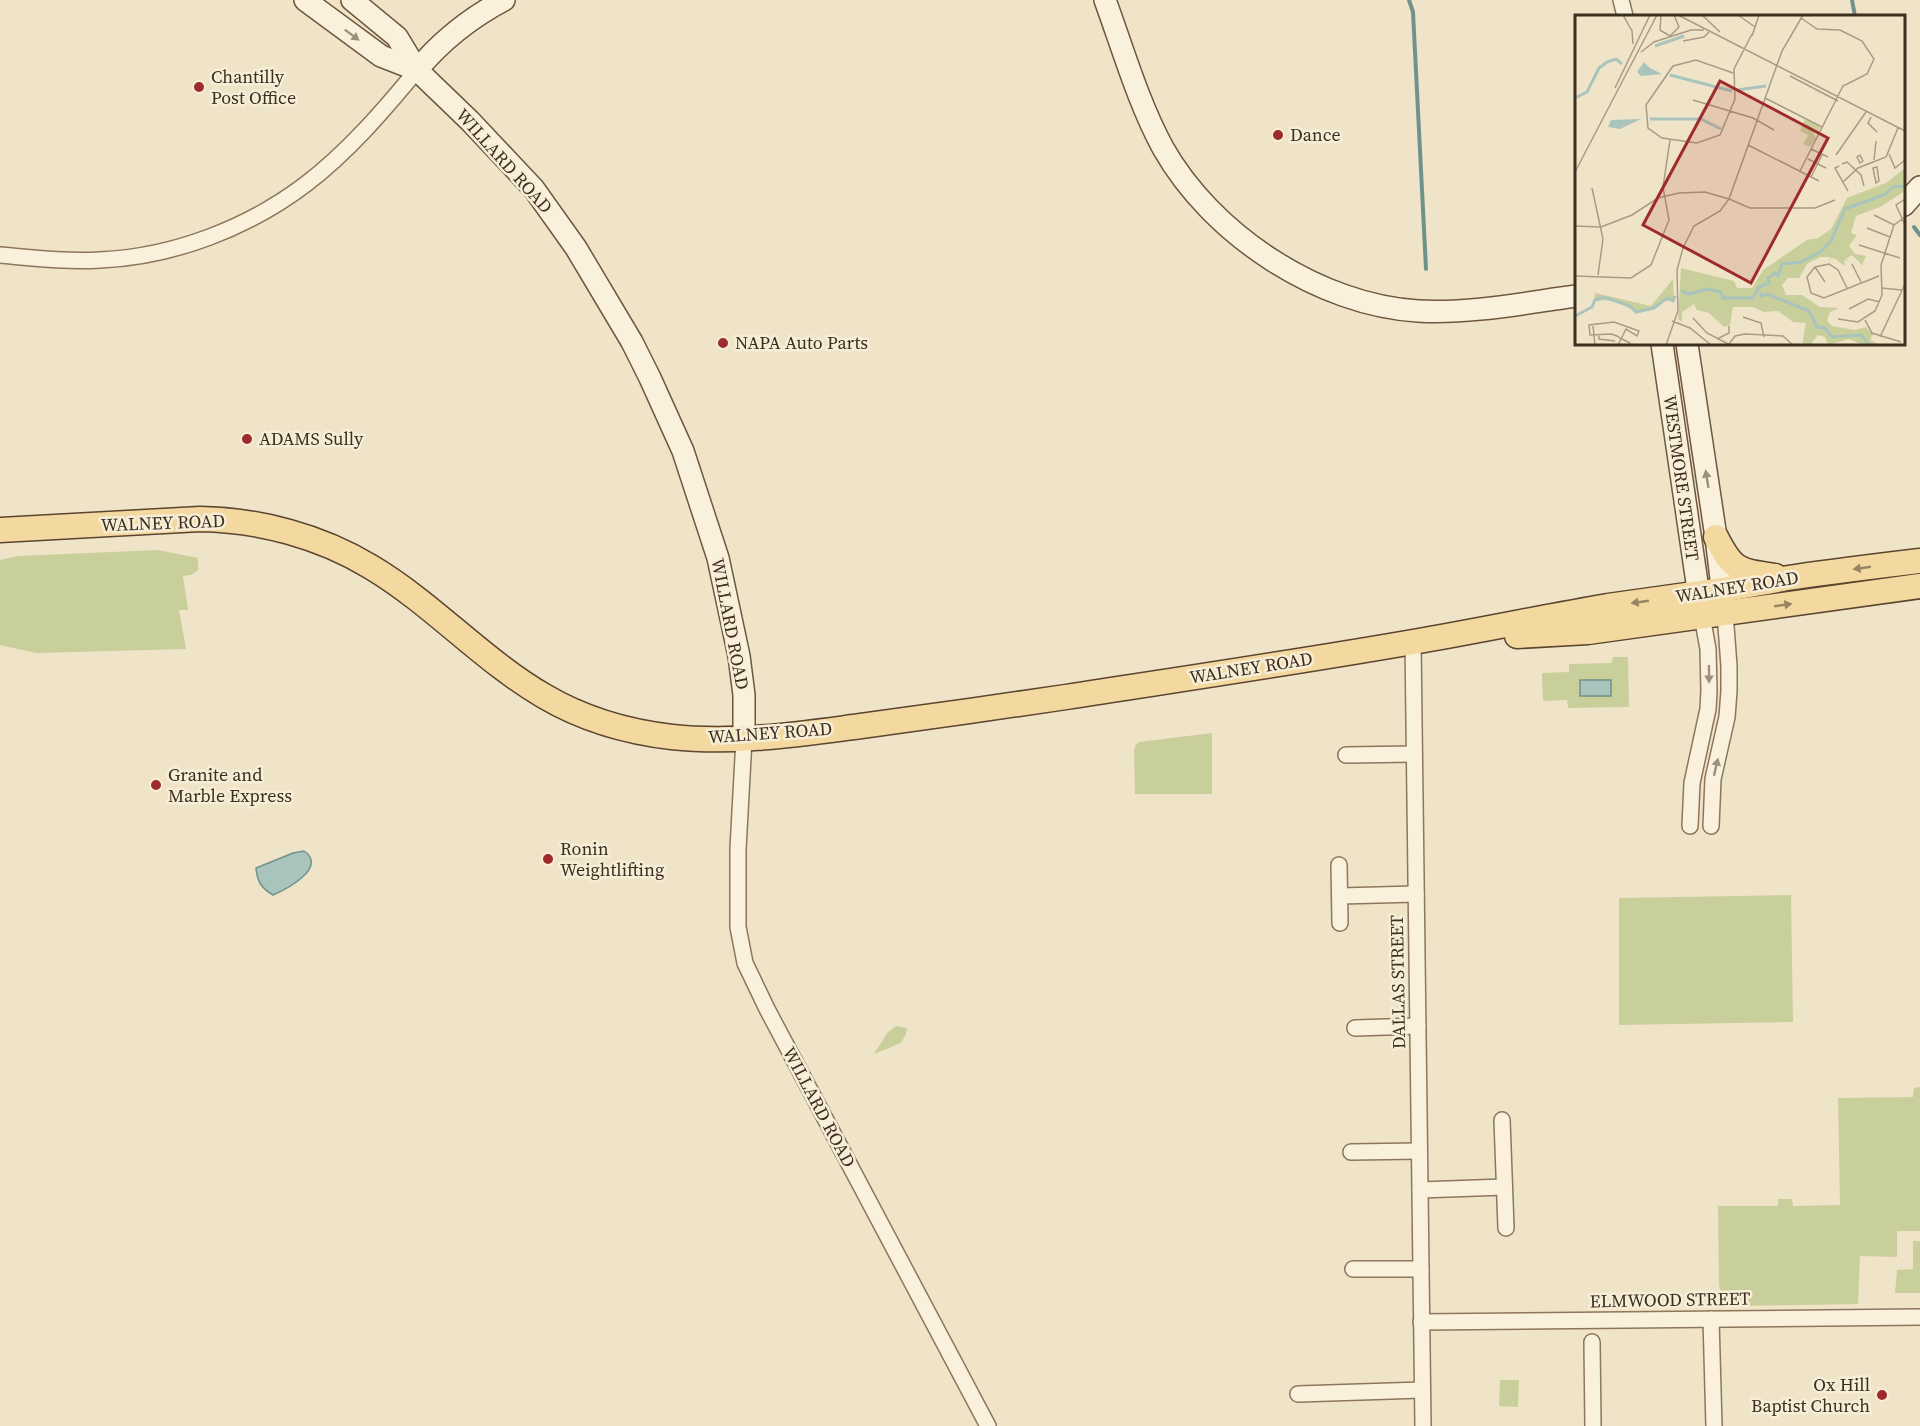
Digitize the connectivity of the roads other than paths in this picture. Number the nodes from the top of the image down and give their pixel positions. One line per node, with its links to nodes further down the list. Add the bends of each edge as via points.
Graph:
1 (305, 0): 7 (street, WILLARD ROAD, one-way to 7, via 381,56)
2 (352, 0): 7 (street, WILLARD ROAD, via 397,37)
3 (504, 0): 7 (street, via 459,27)
4 (1105, 0): 11 (street, via 1143,105 1165,151 1210,209 1274,262 1352,298 1416,311 1473,311)
5 (1621, 0): 6 (street)
6 (1624, 15)
7 (417, 70): 10 (street, via 322,171 272,207 218,233 162,251 103,260); 22 (street, WILLARD ROAD, via 534,189 613,308 650,378 695,483 718,558 739,656)
8 (1920, 187): 9 (street)
9 (1905, 204)
10 (0, 255)
11 (1575, 296)
12 (1662, 345): 20 (street, WESTMORE STREET)
13 (1687, 345): 15 (street, WESTMORE STREET, one-way to 13)
14 (0, 530): 22 (main road, WALNEY ROAD, via 229,519 309,538 375,569 530,687 571,710 654,735)
15 (1716, 537): 17 (main road, via 1737,567); 19 (street, WESTMORE STREET)
16 (1920, 561): 17 (main road, WALNEY ROAD, one-way to 17)
17 (1790, 578): 19 (main road, WALNEY ROAD)
18 (1920, 586): 19 (main road, WALNEY ROAD, one-way to 18)
19 (1724, 602): 20 (main road, WALNEY ROAD); 25 (street, WESTMORE STREET, one-way to 19, via 1713,779 1729,691)
20 (1700, 605): 21 (main road, WALNEY ROAD, via 1588,632); 26 (street, WESTMORE STREET, one-way to 26, via 1708,649 1709,691 1692,783)
21 (1413, 642): 22 (main road, WALNEY ROAD, via 986,709); 23 (street, DALLAS STREET)
22 (744, 739): 47 (street, WILLARD ROAD, via 737,897 745,963)
23 (1414, 754): 24 (street); 28 (street, DALLAS STREET)
24 (1346, 755)
25 (1711, 825)
26 (1690, 826)
27 (1339, 865): 29 (street)
28 (1416, 894): 29 (street); 31 (street, DALLAS STREET)
29 (1340, 896): 30 (street)
30 (1340, 923)
31 (1418, 1026): 32 (street); 34 (street, DALLAS STREET)
32 (1355, 1028)
33 (1503, 1120): 36 (street)
34 (1419, 1151): 35 (street); 37 (street, DALLAS STREET)
35 (1350, 1152)
36 (1504, 1187): 37 (street); 38 (street)
37 (1420, 1190): 40 (street, DALLAS STREET)
38 (1506, 1228)
39 (1353, 1269): 40 (street)
40 (1421, 1269): 43 (street, DALLAS STREET)
41 (1920, 1317): 42 (street, ELMWOOD STREET)
42 (1711, 1319): 43 (street, ELMWOOD STREET); 50 (street)
43 (1421, 1322): 45 (street, DALLAS STREET)
44 (1592, 1342): 49 (street)
45 (1422, 1390): 46 (street); 48 (street, DALLAS STREET)
46 (1298, 1394)
47 (988, 1426)
48 (1423, 1426)
49 (1593, 1426)
50 (1714, 1426)

